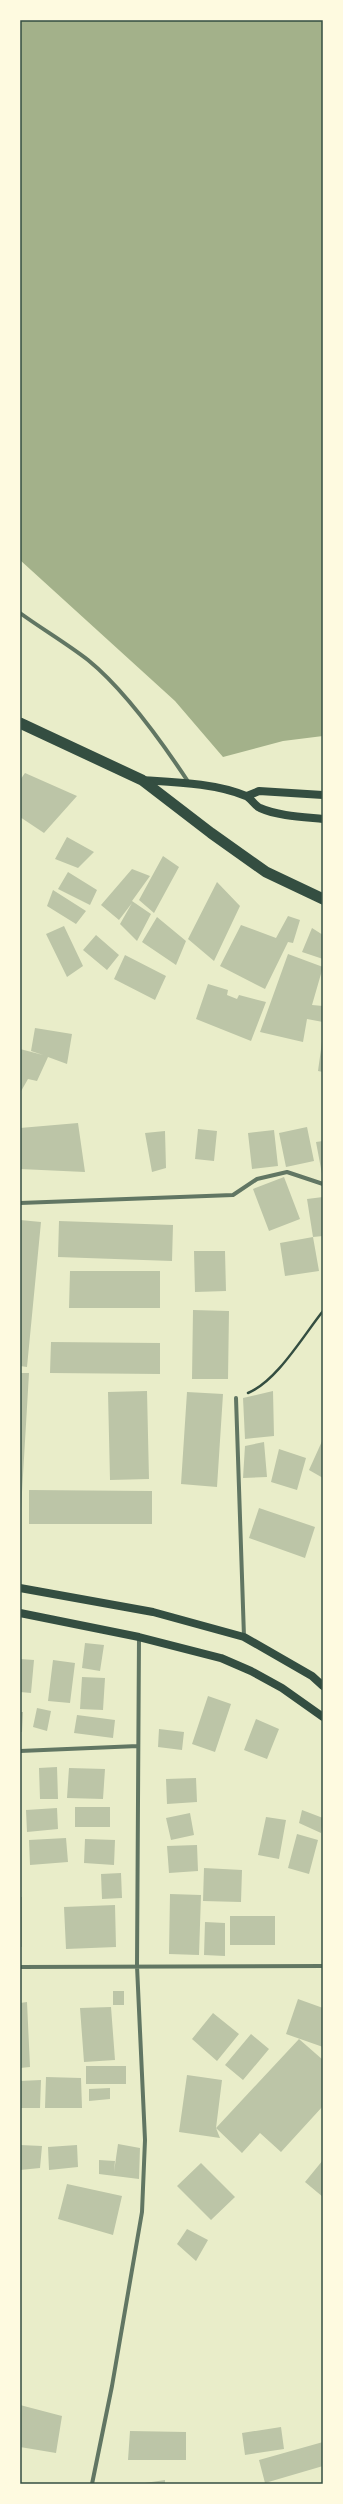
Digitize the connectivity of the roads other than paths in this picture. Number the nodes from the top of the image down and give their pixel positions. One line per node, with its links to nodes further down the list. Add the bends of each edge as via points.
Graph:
1 (20, 613): 4 (street, via 88,661 110,682 163,744)
2 (20, 723): 3 (highway)
3 (142, 780): 4 (main road); 8 (highway, via 266,872)
4 (190, 784): 6 (main road)
5 (323, 795): 6 (main road, via 259,791)
6 (247, 796): 7 (main road, via 257,806 270,812)
7 (323, 819)
8 (323, 899)
9 (323, 1184): 10 (street, via 287,1172 257,1179 233,1195)
10 (20, 1203)
11 (236, 1398): 15 (street)
12 (20, 1588): 15 (main road, via 153,1612)
13 (20, 1613): 14 (main road)
14 (139, 1637): 17 (main road, via 221,1658 251,1671 282,1688); 18 (street)
15 (244, 1637): 16 (main road, via 312,1676)
16 (323, 1686)
17 (323, 1717)
18 (138, 1746): 19 (street); 20 (street)
19 (20, 1750)
20 (137, 1966): 21 (street); 22 (street); 23 (street, via 145,2140 142,2212)
21 (323, 1966)
22 (20, 1967)
23 (92, 2484)

